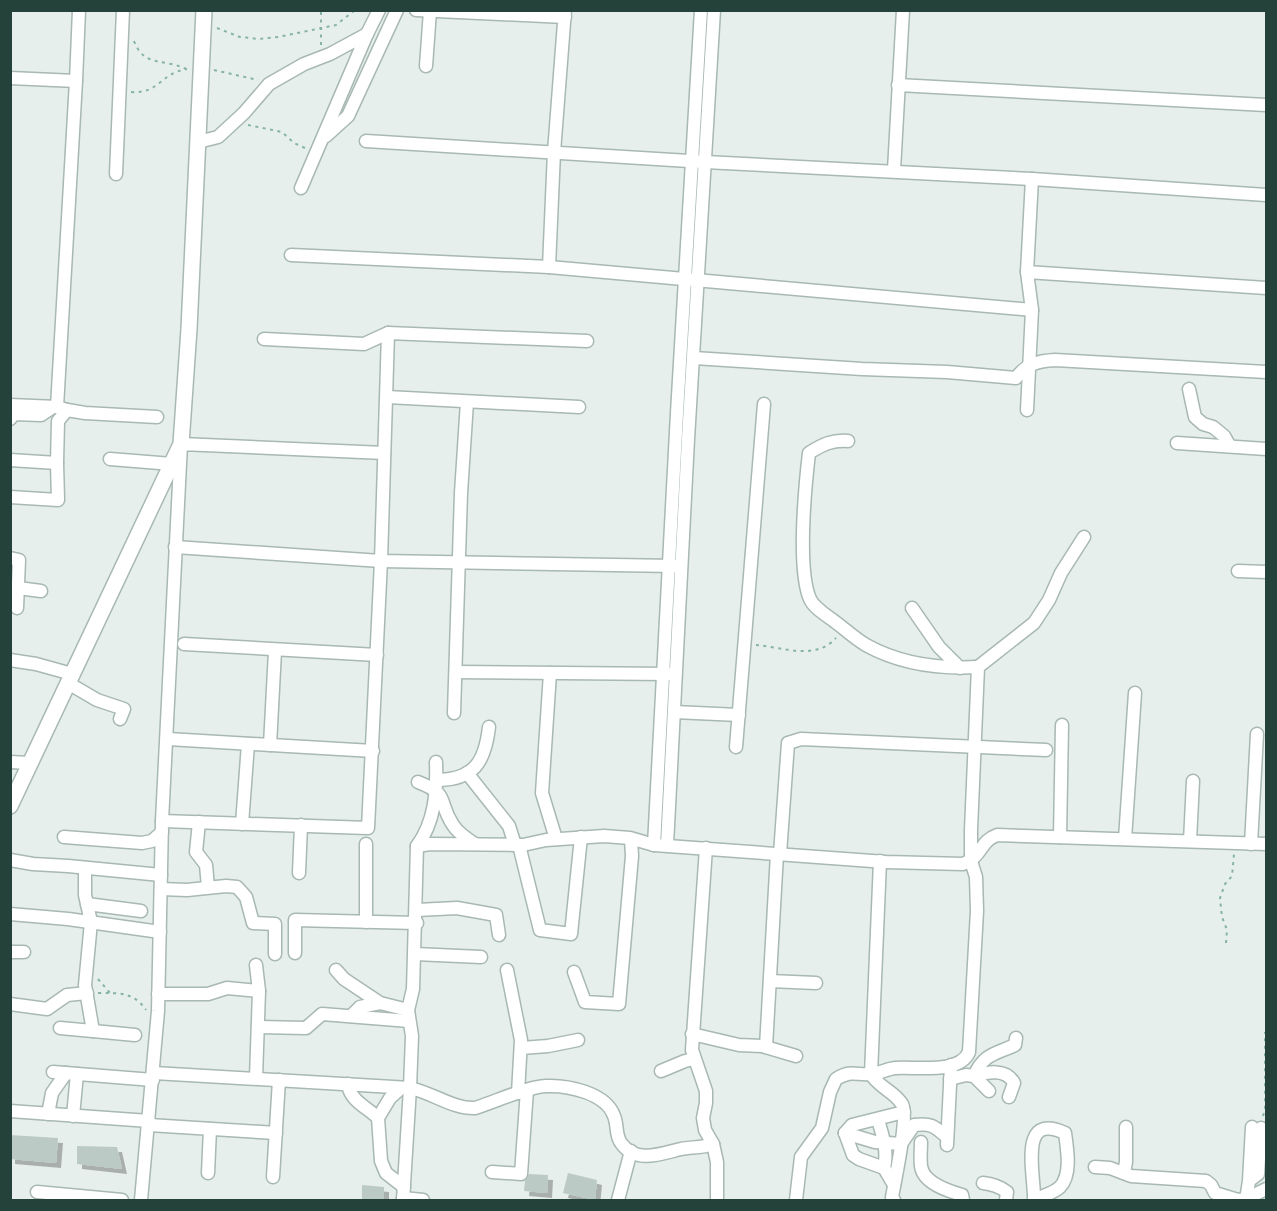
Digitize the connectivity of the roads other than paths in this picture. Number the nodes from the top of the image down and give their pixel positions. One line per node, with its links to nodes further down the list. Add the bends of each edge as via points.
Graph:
1 (79, 10): 15 (street)
2 (123, 10): 24 (street)
3 (379, 10): 12 (street)
4 (398, 10): 18 (street, via 348,116)
5 (416, 10): 9 (street)
6 (701, 10): 22 (street)
7 (714, 10): 22 (street)
8 (903, 10): 16 (street)
9 (430, 11): 10 (street); 13 (street)
10 (565, 14): 21 (street)
11 (204, 17): 20 (street)
12 (367, 34): 18 (street); 20 (street, via 269,84 218,137)
13 (426, 66)
14 (10, 78): 15 (street)
15 (76, 81): 46 (street)
16 (898, 85): 17 (street); 23 (street)
17 (1266, 105)
18 (322, 140): 26 (street)
19 (366, 141): 21 (street)
20 (198, 142): 53 (street)
21 (554, 152): 22 (street); 29 (street)
22 (698, 162): 23 (street); 31 (street)
23 (894, 170): 25 (street)
24 (116, 174)
25 (1032, 179): 27 (street); 30 (street)
26 (301, 188)
27 (1266, 195)
28 (291, 255): 29 (street)
29 (549, 267): 31 (street)
30 (1027, 272): 32 (street); 33 (street)
31 (691, 279): 33 (street); 37 (street); 68 (street)
32 (1266, 288)
33 (1032, 310): 38 (street)
34 (388, 333): 35 (street, via 364,344); 36 (street); 41 (street)
35 (264, 339)
36 (587, 341)
37 (694, 358): 38 (street, via 1016,378); 68 (street)
38 (1029, 365): 39 (street, via 1055,360); 47 (street)
39 (1266, 372)
40 (1189, 389): 50 (street, via 1195,417)
41 (387, 397): 42 (street); 57 (street)
42 (467, 402): 45 (street); 67 (street)
43 (764, 404): 88 (street)
44 (10, 405): 46 (street)
45 (579, 407)
46 (59, 408): 48 (street); 49 (street, via 41,415 14,414); 60 (street)
47 (1027, 410)
48 (157, 417)
49 (10, 419)
50 (1201, 422): 54 (street); 55 (street, via 1224,436)
51 (848, 441): 80 (street, via 836,440 809,453 804,516 806,580 811,601 866,645 901,659)
52 (1178, 443): 54 (street)
53 (181, 444): 57 (street); 61 (street); 64 (street)
54 (1202, 445): 55 (street)
55 (1229, 445): 56 (street)
56 (1266, 449)
57 (384, 453): 66 (street)
58 (110, 459): 61 (street)
59 (10, 460): 60 (street)
60 (57, 463): 62 (street, via 58,500)
61 (172, 464): 84 (street)
62 (10, 497)
63 (1084, 537): 79 (street, via 1034,623)
64 (176, 547): 66 (street); 93 (street)
65 (10, 558): 71 (street, via 19,560)
66 (381, 561): 67 (street); 77 (street)
67 (458, 562): 68 (street); 81 (street)
68 (676, 566): 83 (street)
69 (1238, 571): 70 (street)
70 (1266, 572)
71 (18, 588): 72 (street); 73 (street)
72 (41, 591)
73 (16, 608)
74 (912, 608): 80 (street, via 939,647)
75 (184, 644): 76 (street)
76 (275, 651): 77 (street); 95 (street)
77 (377, 655): 99 (street)
78 (10, 660): 84 (street, via 36,664)
79 (978, 667): 80 (street); 97 (street)
80 (960, 668)
81 (456, 672): 82 (street); 87 (street)
82 (550, 673): 83 (street); 116 (street, via 542,793)
83 (670, 674): 86 (street); 124 (street)
84 (70, 679): 89 (street, via 97,700 124,709); 102 (street)
85 (1135, 693): 117 (street)
86 (674, 712): 88 (street); 124 (street)
87 (454, 713)
88 (739, 715): 96 (street)
89 (120, 719)
90 (1062, 725): 114 (street)
91 (489, 728): 103 (street, via 486,750 480,762)
92 (1257, 734): 121 (street)
93 (168, 739): 94 (street); 111 (street)
94 (248, 744): 95 (street); 109 (street)
95 (270, 745): 99 (street)
96 (736, 747)
97 (974, 748): 98 (street); 127 (street, via 801,739 788,743); 130 (street)
98 (1046, 750)
99 (373, 751): 110 (street, via 368,828)
100 (10, 762): 102 (street)
101 (436, 762): 106 (street)
102 (30, 763): 107 (street)
103 (467, 773): 106 (street); 123 (street, via 509,826)
104 (1193, 781): 118 (street)
105 (418, 782): 106 (street)
106 (436, 784): 120 (street, via 453,825); 125 (street, via 432,819)
107 (10, 806)
108 (199, 822): 109 (street); 111 (street); 134 (street, via 196,852 206,865)
109 (242, 824): 110 (street)
110 (301, 825): 132 (street)
111 (162, 827): 112 (street, via 152,841 142,843); 133 (street)
112 (64, 837)
113 (580, 837): 115 (street); 116 (street); 123 (street, via 571,934 540,930)
114 (1060, 837): 117 (street); 130 (street, via 997,835 989,838)
115 (631, 838): 124 (street); 152 (street, via 619,1004 585,1002)
116 (556, 839): 123 (street)
117 (1125, 839): 118 (street)
118 (1190, 841): 121 (street)
119 (366, 844): 141 (street)
120 (475, 844): 123 (street); 125 (street)
121 (1251, 844): 122 (street)
122 (1266, 844)
123 (517, 845)
124 (660, 845): 126 (street)
125 (417, 846): 139 (street)
126 (706, 848): 127 (street); 166 (street)
127 (779, 854): 129 (street); 153 (street)
128 (10, 860): 131 (street)
129 (880, 861): 130 (street); 177 (street)
130 (971, 861): 174 (street, via 976,876 977,911 970,1045 967,1057)
131 (85, 868): 133 (street); 136 (street)
132 (299, 873)
133 (161, 875): 135 (street)
134 (208, 886): 135 (street); 147 (street, via 237,887 246,897 253,923 275,924)
135 (160, 889): 142 (street)
136 (87, 904): 137 (street); 140 (street)
137 (141, 912)
138 (10, 914): 140 (street)
139 (417, 917): 141 (street); 143 (street, via 457,908 496,915); 148 (street)
140 (91, 922): 142 (street); 157 (street)
141 (366, 922): 146 (street, via 295,920)
142 (160, 932): 158 (street)
143 (499, 936)
144 (10, 952): 145 (street)
145 (24, 952)
146 (295, 953)
147 (275, 954)
148 (415, 954): 149 (street); 161 (street)
149 (481, 957)
150 (336, 970): 159 (street)
151 (507, 970): 170 (street)
152 (574, 972)
153 (770, 981): 154 (street); 171 (street)
154 (816, 983)
155 (242, 989): 156 (street); 156 (street, via 257,971); 158 (street)
156 (259, 991): 163 (street)
157 (87, 993): 160 (street, via 67,995 47,1009); 165 (street)
158 (158, 994): 179 (street)
159 (380, 1003): 161 (street); 162 (street, via 360,1007)
160 (10, 1004)
161 (408, 1015): 162 (street); 184 (street, via 412,1036)
162 (351, 1016): 163 (street, via 322,1014 306,1028)
163 (258, 1027): 180 (street)
164 (60, 1028): 165 (street)
165 (93, 1031): 167 (street)
166 (692, 1034): 171 (street); 173 (street)
167 (135, 1035)
168 (1016, 1038): 178 (street, via 1015,1045 984,1059)
169 (578, 1040): 170 (street)
170 (520, 1047): 185 (street)
171 (766, 1047): 172 (street)
172 (796, 1056)
173 (694, 1059): 175 (street); 202 (street, via 706,1091 705,1130)
174 (951, 1065): 177 (street, via 938,1069 895,1068); 181 (street)
175 (661, 1071)
176 (65, 1073): 179 (street); 190 (street, via 52,1093); 191 (street)
177 (871, 1074): 189 (street, via 902,1104); 221 (street, via 851,1072 836,1079 822,1128 801,1157)
178 (974, 1076): 181 (street); 186 (street); 187 (street, via 987,1072 1011,1076 1014,1083)
179 (153, 1077): 180 (street); 194 (street)
180 (256, 1078): 182 (street)
181 (950, 1079): 203 (street, via 947,1141 931,1124 914,1125)
182 (279, 1080): 183 (street); 198 (street)
183 (348, 1084): 184 (street); 192 (street, via 354,1099)
184 (406, 1088): 185 (street, via 423,1091 460,1108 475,1108); 192 (street, via 390,1098); 215 (street)
185 (522, 1091): 204 (street, via 553,1086 583,1091 597,1098 611,1109 617,1136); 207 (street, via 522,1174)
186 (989, 1091)
187 (1009, 1097)
188 (10, 1111): 190 (street)
189 (904, 1112): 193 (street); 203 (street)
190 (48, 1114): 191 (street)
191 (73, 1116): 194 (street)
192 (378, 1118): 215 (street, via 386,1173)
193 (878, 1120): 199 (street, via 852,1125); 201 (street)
194 (149, 1123): 197 (street); 217 (street)
195 (1126, 1127): 209 (street)
196 (1257, 1128): 226 (street)
197 (210, 1129): 198 (street); 208 (street)
198 (276, 1132): 210 (street)
199 (845, 1133): 201 (street); 206 (street, via 853,1155)
200 (921, 1142): 223 (street, via 924,1176 962,1195)
201 (885, 1143): 203 (street); 206 (street)
202 (713, 1144): 204 (street, via 652,1156); 220 (street)
203 (901, 1144): 212 (street)
204 (631, 1151): 219 (street)
205 (1095, 1167): 209 (street)
206 (884, 1168): 212 (street)
207 (492, 1172)
208 (208, 1173)
209 (1124, 1173): 226 (street, via 1206,1181 1215,1193)
210 (273, 1177)
211 (983, 1183): 224 (street, via 1001,1187 1007,1192)
212 (894, 1185): 222 (street)
213 (1266, 1189): 226 (street)
214 (37, 1192): 216 (street)
215 (404, 1195): 218 (street)
216 (122, 1200)
217 (141, 1200)
218 (423, 1200)
219 (618, 1200)
220 (717, 1200)
221 (796, 1200)
222 (894, 1200)
223 (963, 1200)
224 (1005, 1200)
225 (1034, 1200): 225 (street, via 1033,1139 1038,1131 1054,1128 1065,1133 1066,1179 1060,1188)
226 (1246, 1200)

